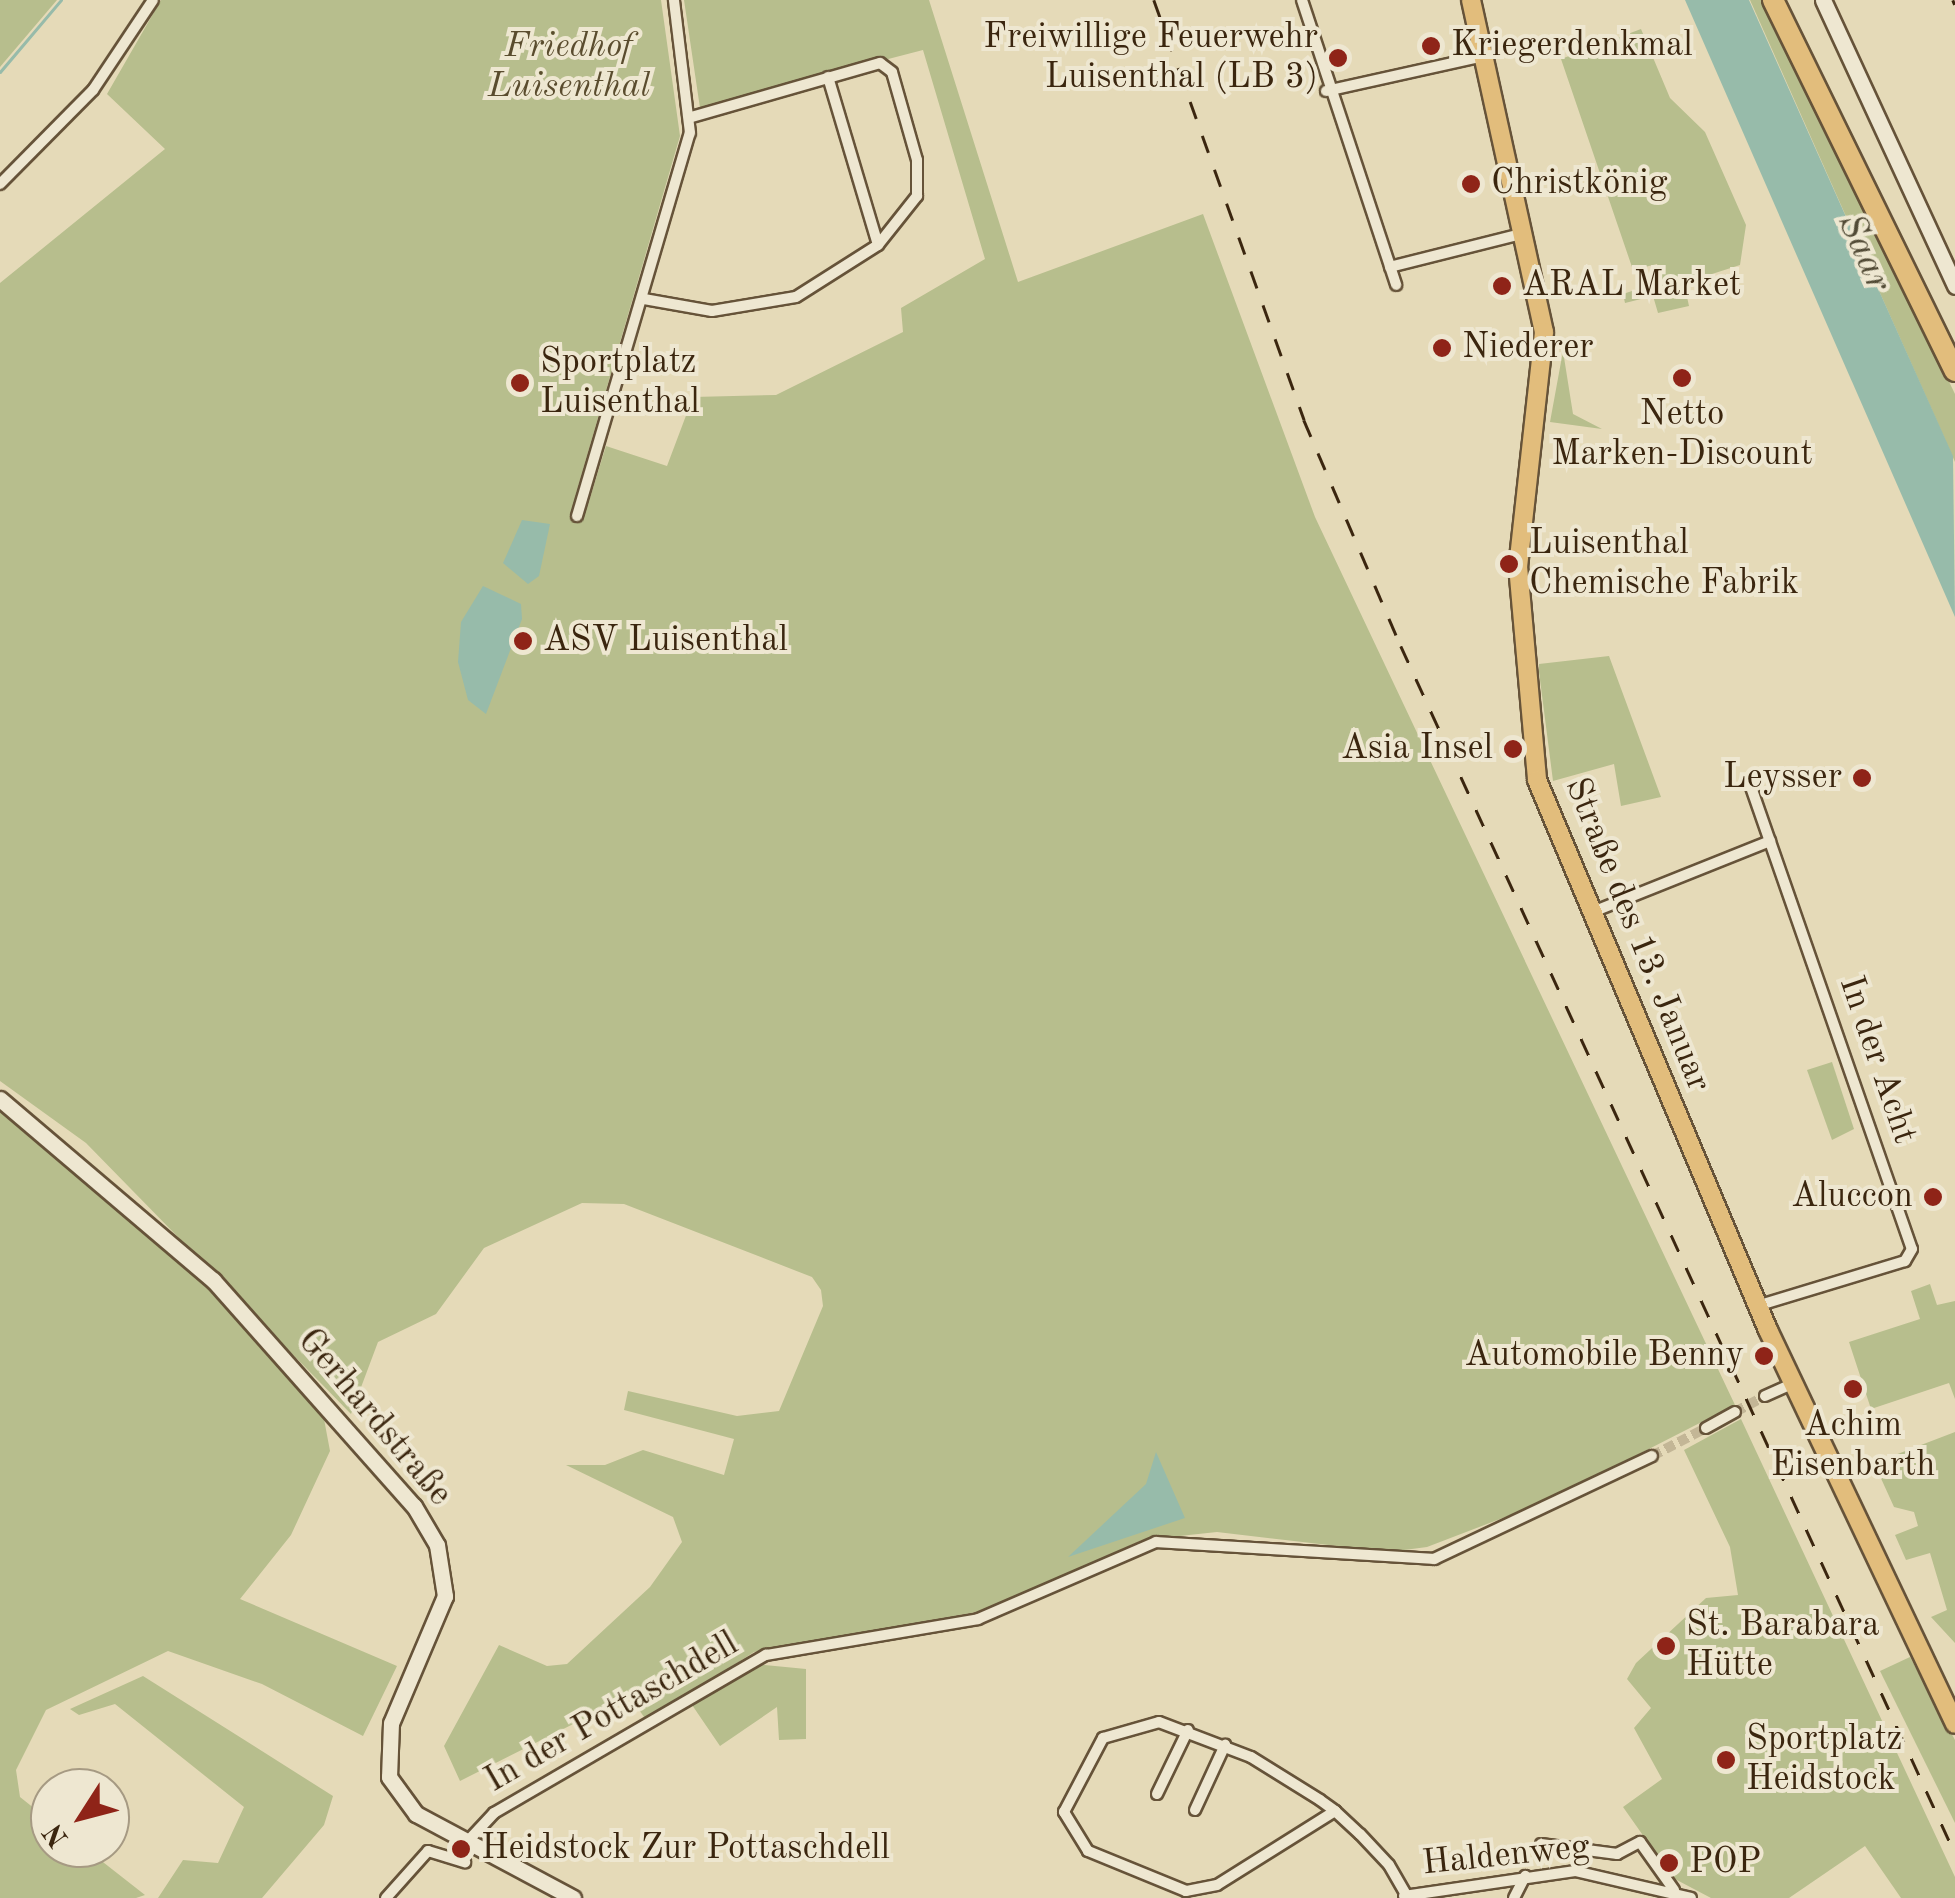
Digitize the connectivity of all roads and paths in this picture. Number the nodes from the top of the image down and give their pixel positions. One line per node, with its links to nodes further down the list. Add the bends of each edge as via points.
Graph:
1 (153, 0): 12 (street, via 93,90)
2 (674, 0): 11 (street)
3 (1302, 0): 10 (street)
4 (1471, 0): 8 (main road, Straße des 13. Januar)
5 (1773, 0): 20 (highway)
6 (1788, 0): 19 (highway)
7 (1823, 0): 17 (street)
8 (1484, 56): 10 (street); 13 (main road, Straße des 13. Januar)
9 (828, 77): 11 (street); 14 (street); 14 (street, via 880,63 892,72 919,184 906,219)
10 (1326, 91): 15 (street)
11 (692, 117): 18 (street)
12 (0, 184)
13 (1526, 233): 15 (street); 24 (main road, Straße des 13. Januar, via 1544,332 1518,566 1530,736 1543,798)
14 (878, 245): 18 (street, via 812,290 765,306 712,311)
15 (1390, 267): 16 (street)
16 (1396, 285)
17 (1955, 286)
18 (644, 299): 21 (street)
19 (1955, 340)
20 (1955, 371)
21 (577, 516)
22 (1751, 788): 23 (street, In der Acht)
23 (1770, 841): 24 (street); 26 (street, In der Acht, via 1912,1249 1905,1261)
24 (1589, 914): 26 (main road, Straße des 13. Januar)
25 (0, 1099): 38 (street, Gerhardstraße, via 213,1280 424,1519 444,1571 443,1610 391,1724 386,1765 408,1807)
26 (1757, 1306): 27 (main road, Straße des 13. Januar)
27 (1792, 1384): 28 (street); 32 (main road, Straße des 13. Januar)
28 (1765, 1396)
29 (1735, 1412): 30 (street)
30 (1706, 1428)
31 (1652, 1456): 38 (street, In der Pottaschdell, via 1434,1559 1156,1542 978,1620 766,1655 494,1814)
32 (1955, 1724)
33 (1188, 1730): 34 (street); 35 (street); 45 (street, via 1130,1724 1102,1738 1064,1812 1088,1850)
34 (1224, 1744): 36 (street); 37 (street)
35 (1157, 1794)
36 (1195, 1810)
37 (1335, 1811): 45 (street, via 1217,1885); 46 (street)
38 (467, 1842): 48 (street, Gerhardstraße)
39 (1541, 1844): 40 (street, Haldenweg)
40 (1574, 1848): 42 (street); 44 (street, Haldenweg, via 1617,1854 1640,1842)
41 (465, 1862): 47 (street, via 428,1850)
42 (1575, 1871): 43 (street, Haldenweg); 44 (street, Haldenweg)
43 (1525, 1876): 46 (street, Haldenweg); 49 (street)
44 (1669, 1888): 50 (street); 51 (street, Haldenweg)
45 (1165, 1893)
46 (1404, 1896)
47 (386, 1898)
48 (573, 1898)
49 (1514, 1898)
50 (1658, 1898)
51 (1691, 1898)

